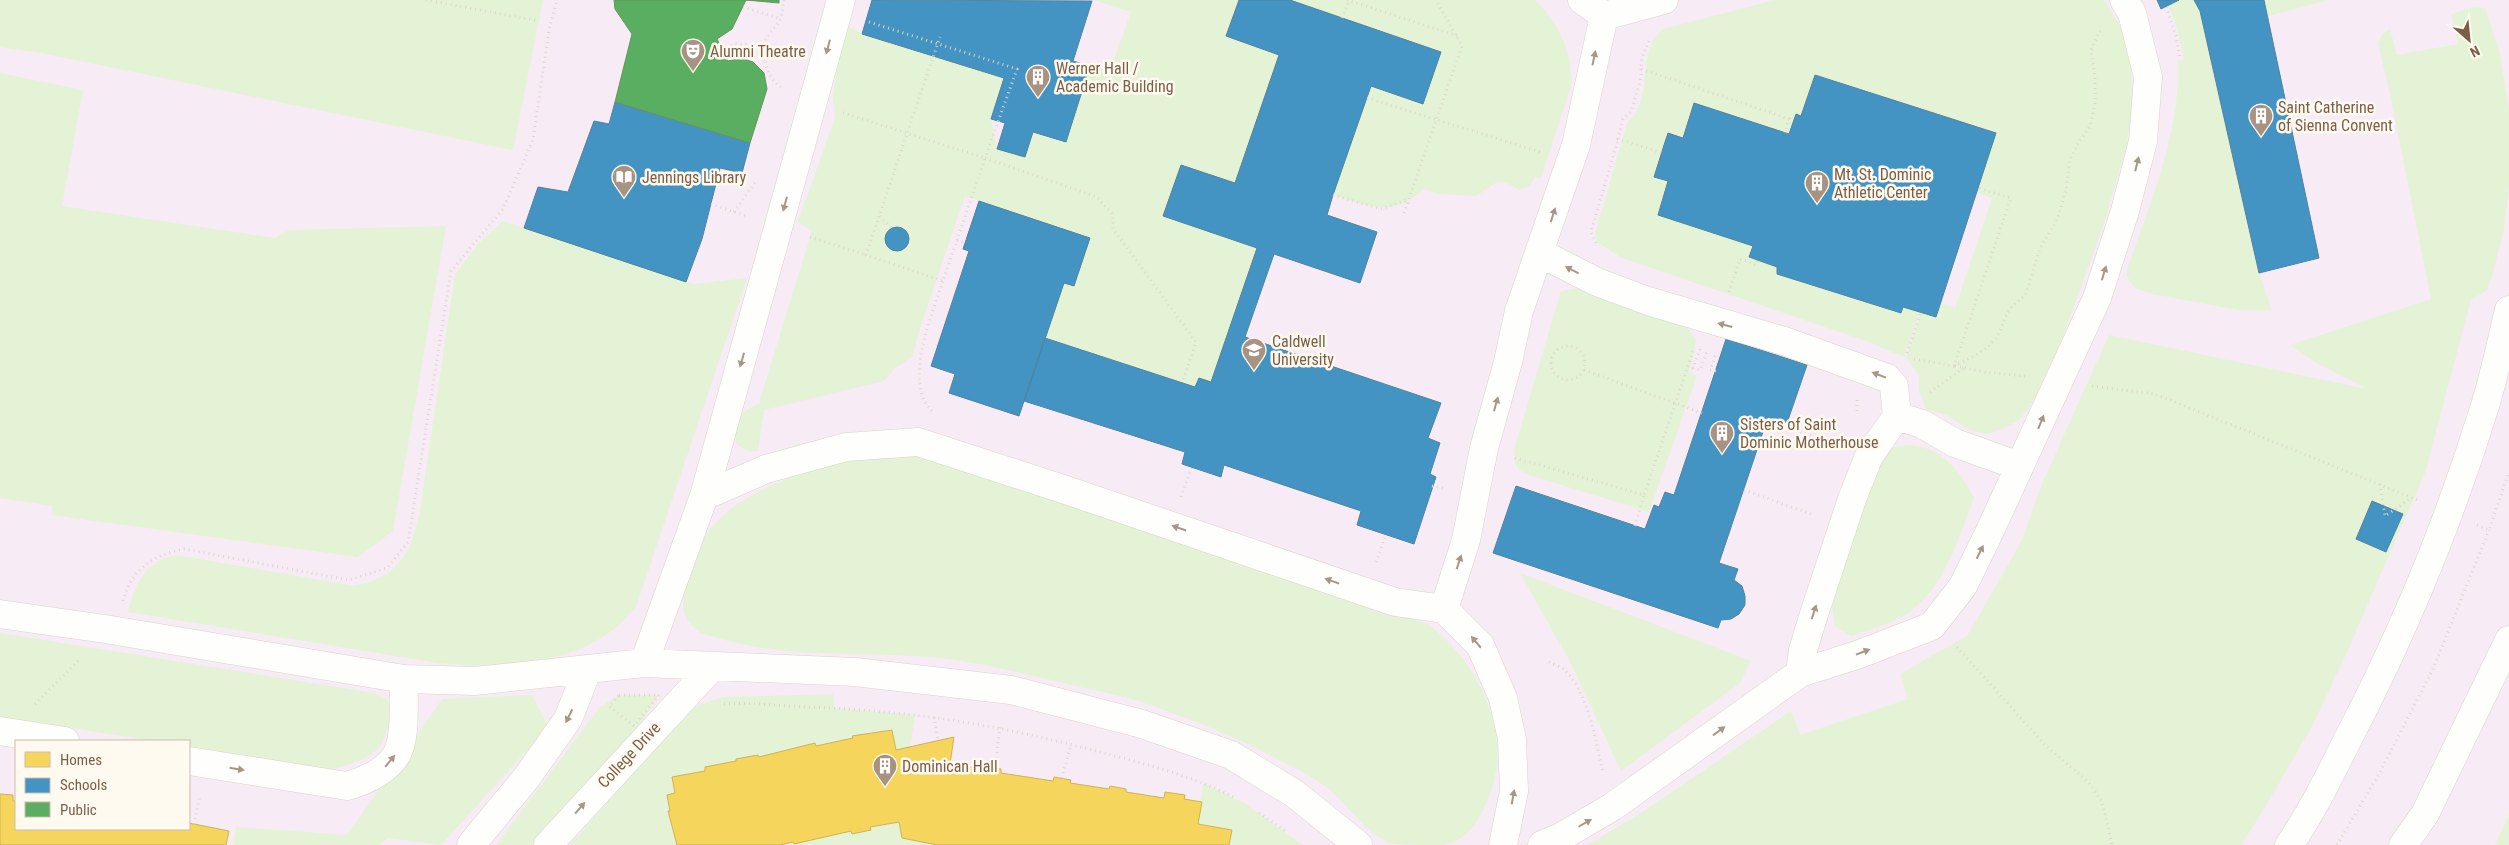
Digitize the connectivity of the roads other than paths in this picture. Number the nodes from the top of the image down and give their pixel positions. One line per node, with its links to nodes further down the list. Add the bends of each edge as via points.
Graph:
1 (841, 0): 10 (lane, one-way to 10)
2 (1582, 0): 5 (lane)
3 (1664, 0): 5 (lane)
4 (2124, 0): 9 (lane, one-way to 4, via 2097,298 2143,141 2148,77 2132,13)
5 (1604, 16): 6 (lane, one-way to 5, via 1576,145)
6 (1540, 253): 8 (lane, one-way to 6, via 1894,386 1887,378 1784,341 1648,302 1597,282); 11 (lane, one-way to 6, via 1466,540 1484,448 1519,311)
7 (2509, 310): 27 (lane, via 2484,408 2410,614 2313,807)
8 (1897, 416): 9 (lane, via 1922,424 1955,443); 17 (lane, one-way to 8, via 1802,650 1852,499 1869,456)
9 (2019, 466): 17 (lane, one-way to 9, via 1857,655 1932,626 1963,586)
10 (704, 496): 11 (lane, one-way to 10, via 1395,602 918,442 846,447 766,469); 14 (lane)
11 (1444, 608): 25 (lane, one-way to 11, via 1514,791 1512,739 1503,698 1480,645)
12 (0, 614): 18 (lane)
13 (2509, 640): 28 (lane, via 2425,814)
14 (644, 663): 15 (lane); 16 (lane)
15 (712, 666): 23 (lane, College Drive, one-way to 15); 24 (lane, via 855,672 1011,690 1142,724 1231,755 1295,794)
16 (587, 670): 18 (lane, via 475,681); 22 (lane, one-way to 22, via 568,719 527,777)
17 (1800, 672): 26 (lane, one-way to 17, via 1612,807)
18 (404, 679): 21 (lane, one-way to 18, via 347,786 368,780 384,768 399,750)
19 (0, 731): 20 (lane)
20 (58, 740)
21 (190, 761)
22 (471, 845)
23 (548, 845)
24 (1358, 845)
25 (1503, 845)
26 (1542, 845)
27 (2289, 845)
28 (2403, 845)

